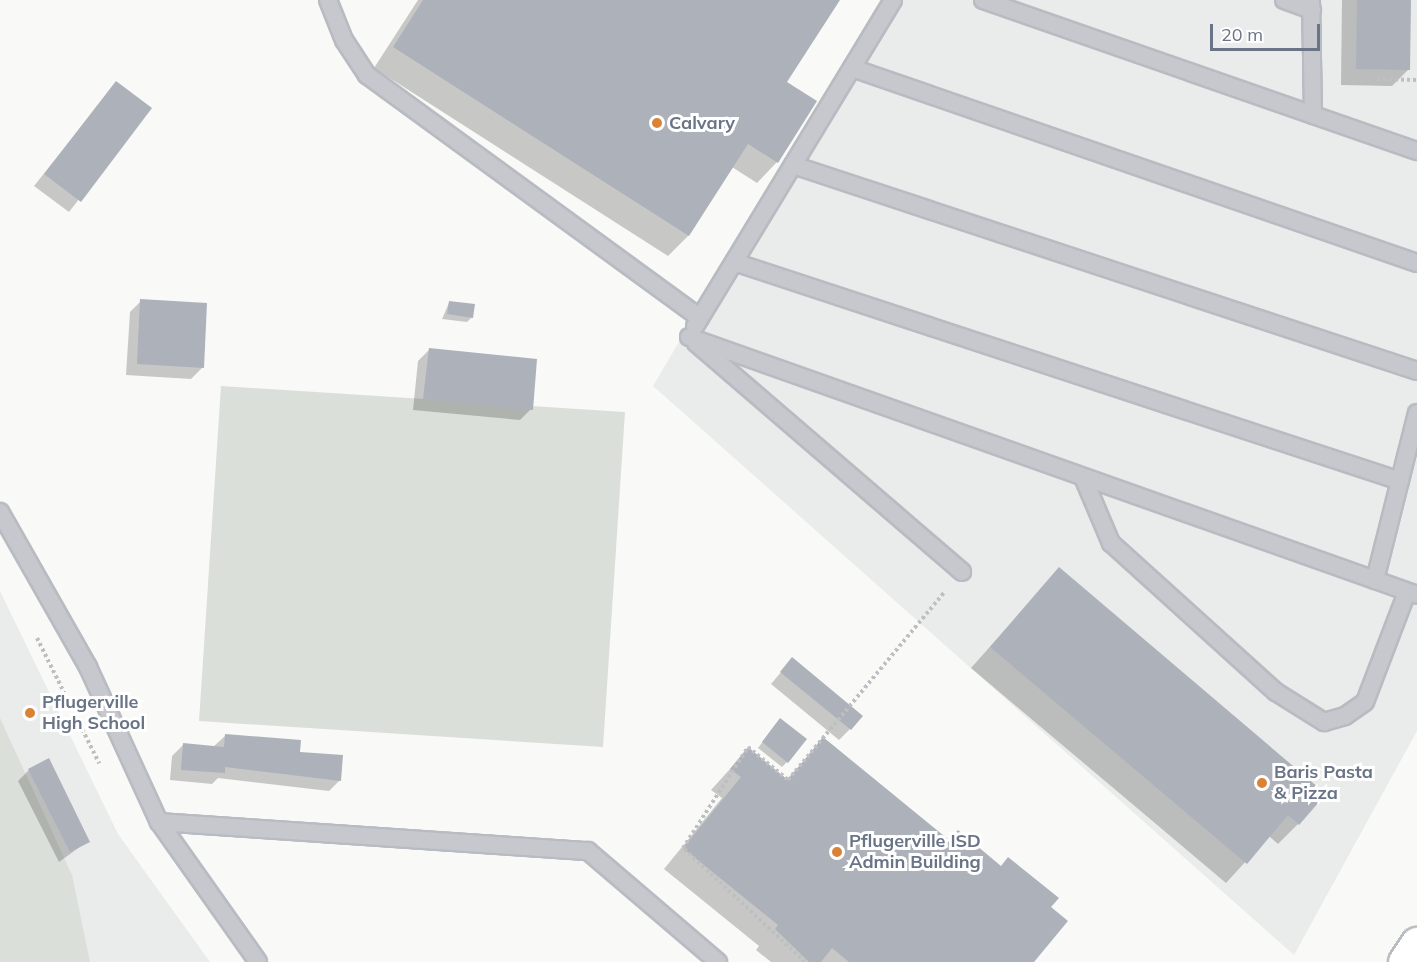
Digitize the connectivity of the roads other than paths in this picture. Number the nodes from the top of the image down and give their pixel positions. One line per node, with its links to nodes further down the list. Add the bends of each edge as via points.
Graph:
1 (328, 0): 12 (lane, via 344,40 367,75)
2 (893, 0): 6 (lane)
3 (984, 0): 7 (lane)
4 (1284, 0): 5 (lane)
5 (1312, 5): 7 (lane)
6 (852, 68): 9 (lane); 11 (lane)
7 (1313, 115): 8 (lane)
8 (1417, 151)
9 (793, 165): 10 (lane); 14 (lane)
10 (734, 262): 12 (lane); 17 (lane)
11 (1417, 263)
12 (700, 318): 13 (lane)
13 (689, 337): 16 (lane); 19 (lane)
14 (1417, 371)
15 (1417, 413): 17 (lane)
16 (1083, 477): 20 (lane); 21 (lane, via 1111,543 1276,692 1324,722 1345,716 1365,702)
17 (1400, 481): 20 (lane)
18 (0, 512): 22 (lane, via 88,667)
19 (962, 572)
20 (1375, 580): 21 (lane)
21 (1412, 593)
22 (159, 822): 24 (lane); 25 (lane, via 588,851)
23 (1417, 944): 26 (main road)
24 (258, 962)
25 (718, 962)
26 (1405, 962)

